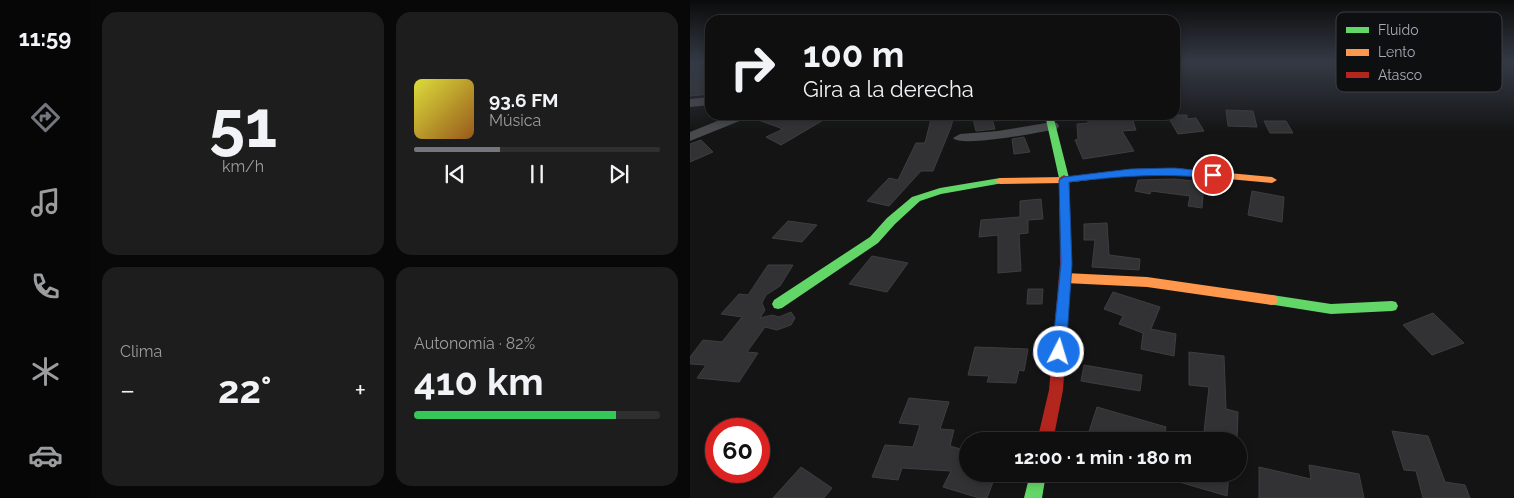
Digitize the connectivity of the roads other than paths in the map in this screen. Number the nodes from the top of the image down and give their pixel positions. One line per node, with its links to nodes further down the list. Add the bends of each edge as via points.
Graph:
1 (705, 102): 2 (street)
2 (690, 103)
3 (730, 120): 5 (street)
4 (1051, 121): 6 (street, via 998,135); 7 (street)
5 (690, 136)
6 (960, 138)
7 (1064, 180): 8 (street, via 1131,172 1174,171); 9 (street); 10 (street, via 1000,181 940,191 916,199 874,240)
8 (1272, 180)
9 (1065, 278): 11 (street, via 1147,282 1331,309); 12 (street, via 1056,390)
10 (778, 304)
11 (1392, 306)
12 (1047, 432)
13 (1036, 482): 14 (street)
14 (1033, 498)

